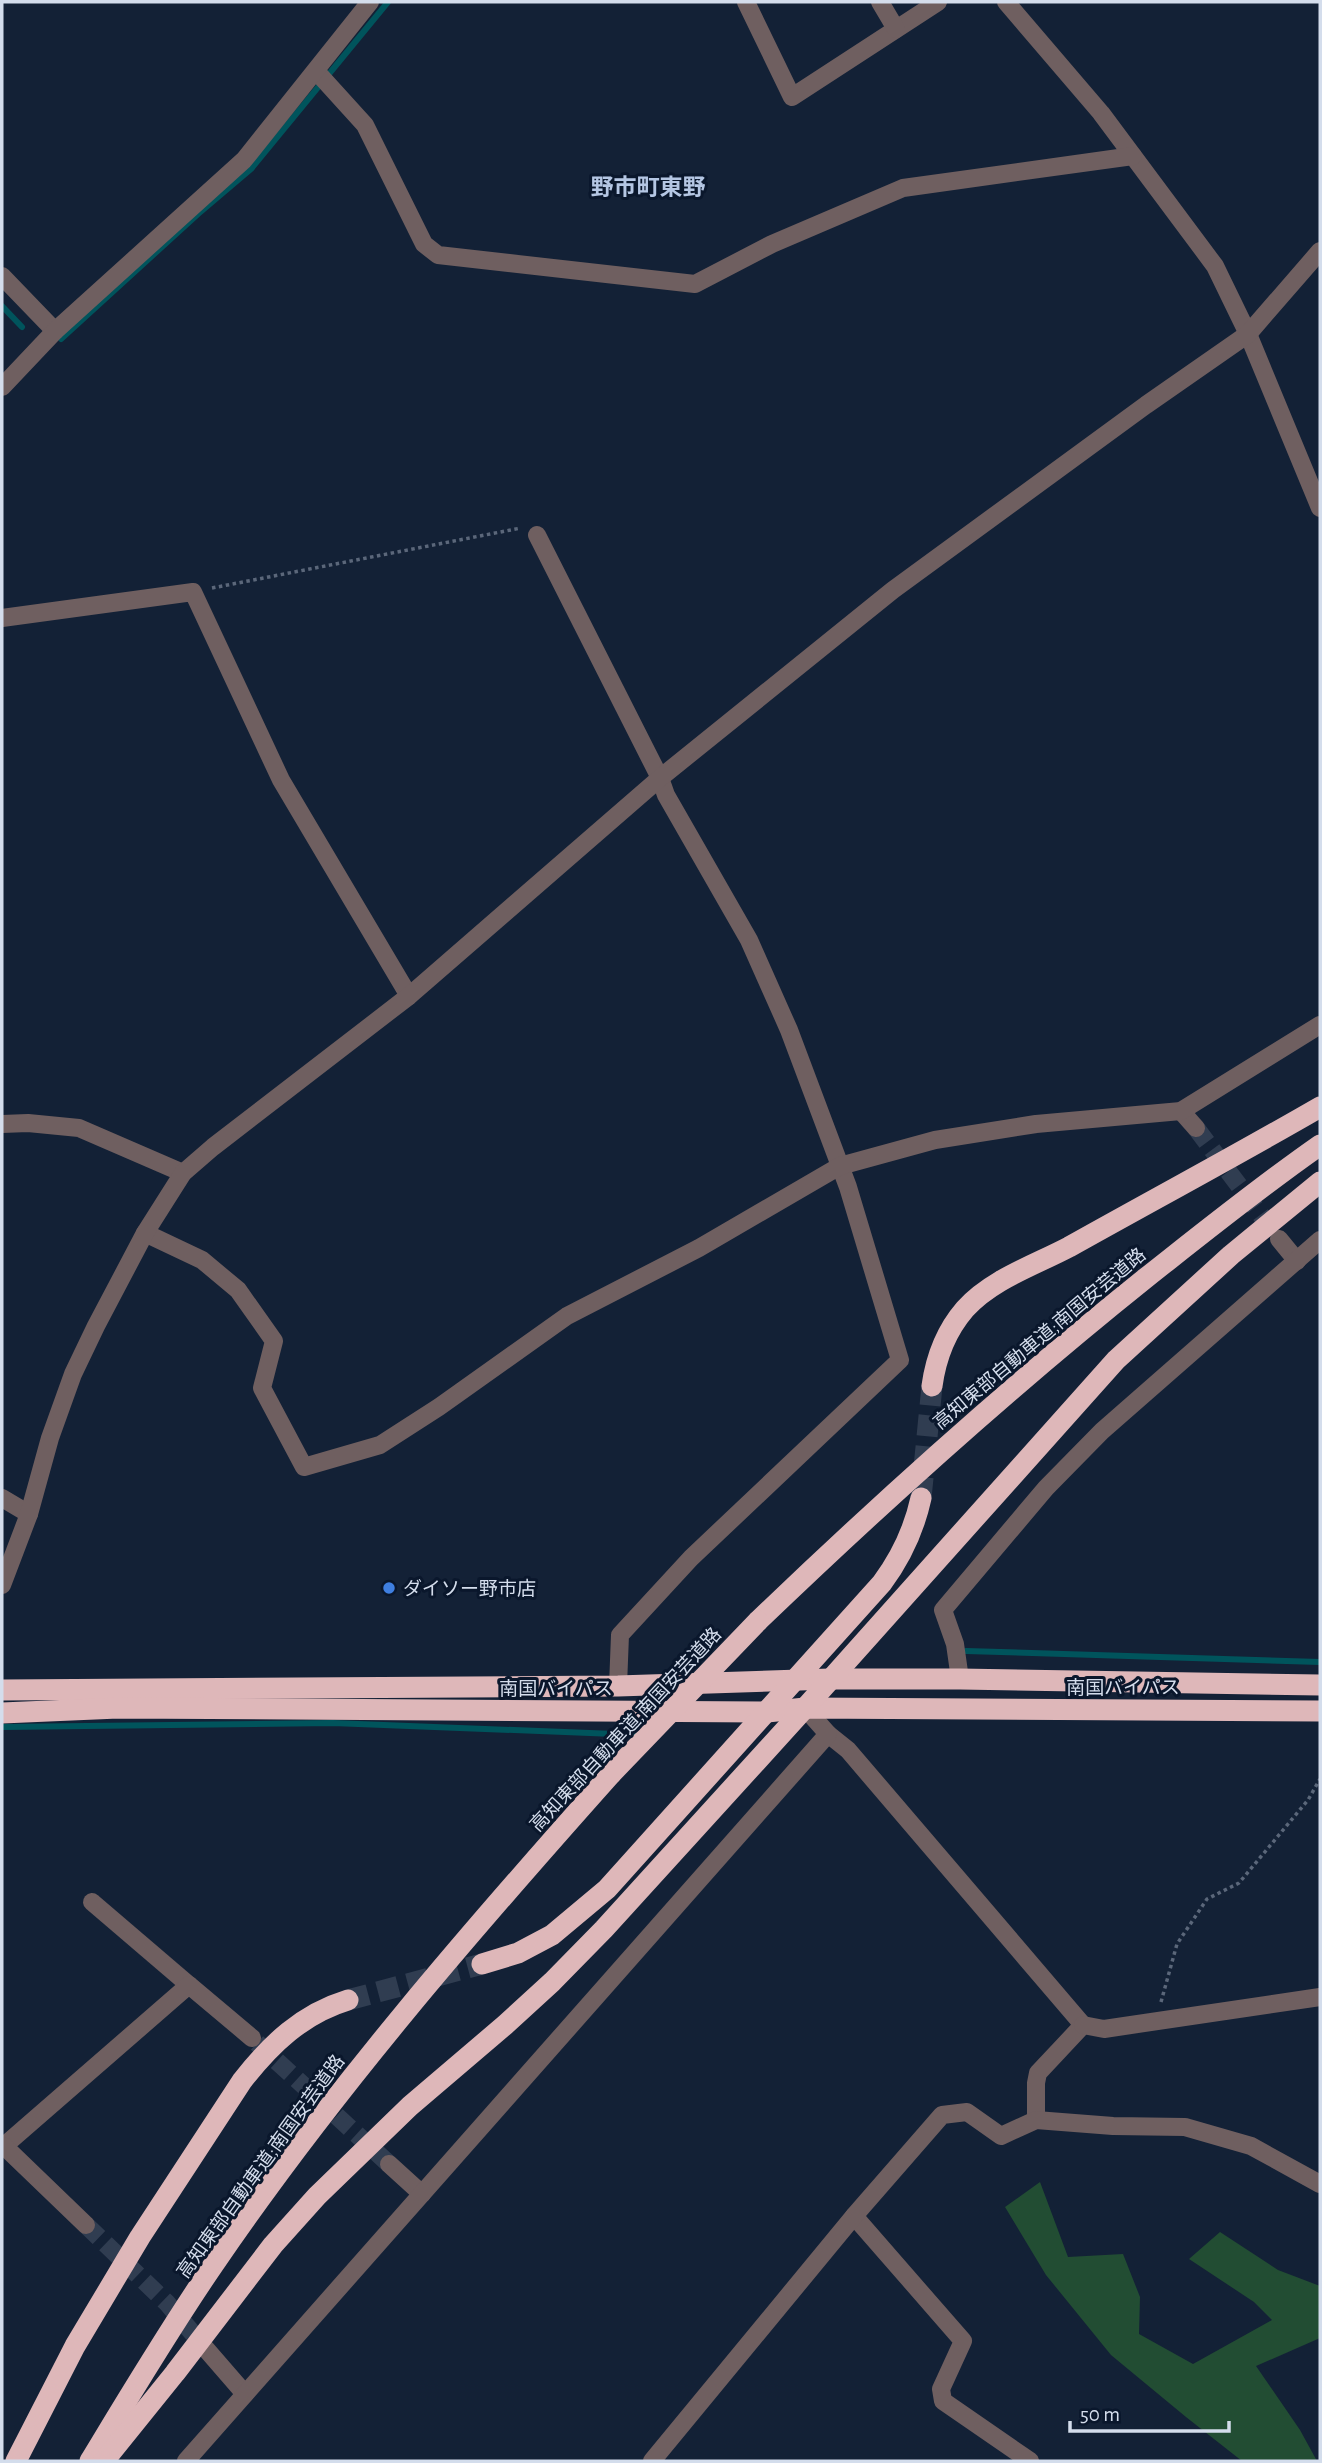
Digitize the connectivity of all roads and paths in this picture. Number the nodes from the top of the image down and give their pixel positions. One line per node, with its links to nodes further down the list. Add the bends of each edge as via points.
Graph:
1 (370, 2): 7 (street)
2 (746, 2): 6 (street, via 792,97)
3 (880, 2): 6 (street)
4 (938, 2): 6 (street)
5 (1006, 2): 8 (street)
6 (897, 29)
7 (316, 71): 8 (street, via 365,125 424,244 438,255 695,284 772,244 903,188); 11 (street, via 244,160)
8 (1133, 156): 12 (street, via 1215,266)
9 (1320, 251): 12 (street)
10 (2, 276): 11 (street)
11 (55, 331): 13 (street)
12 (1248, 334): 14 (street); 18 (street, via 893,590)
13 (2, 387)
14 (1320, 508)
15 (537, 535): 16 (path, via 528,526); 18 (street)
16 (193, 592): 17 (street); 19 (street, via 281,780)
17 (2, 618)
18 (660, 778): 19 (street); 26 (street, via 749,940)
19 (409, 996): 27 (street)
20 (1320, 1025): 22 (street)
21 (1320, 1107): 33 (highway, via 996,1284 966,1308 944,1342)
22 (1181, 1111): 24 (street); 26 (street, via 1036,1124 935,1140)
23 (2, 1124): 27 (street, via 79,1128)
24 (1196, 1128)
25 (1320, 1145): 68 (highway, 高知東部自動車道;南国安芸道路, bridge, via 1082,1329 972,1423 758,1621 611,1774 393,2025 289,2159 213,2264)
26 (841, 1166): 29 (street, via 699,1248 567,1316 380,1444 304,1467 262,1388 275,1340 238,1290 202,1260); 42 (street, via 900,1360 691,1558 620,1635)
27 (183, 1173): 29 (street)
28 (1320, 1182): 38 (highway, via 1231,1255 1116,1360)
29 (145, 1233): 36 (street, via 73,1374)
30 (1279, 1239): 32 (street)
31 (1320, 1240): 32 (street)
32 (1297, 1261): 39 (street, via 1093,1441 1046,1488 943,1610 955,1644)
33 (932, 1386)
34 (2, 1498): 36 (street)
35 (921, 1498): 40 (highway, via 898,1562)
36 (29, 1514): 37 (street)
37 (2, 1585)
38 (830, 1679): 39 (highway, 南国バイパス); 40 (highway, 南国バイパス); 44 (highway)
39 (960, 1679): 41 (highway, 南国バイパス)
40 (794, 1682): 42 (highway, 南国バイパス); 46 (highway)
41 (1320, 1685)
42 (618, 1686): 43 (highway, 南国バイパス)
43 (2, 1690)
44 (805, 1708): 45 (highway, 南国バイパス); 46 (highway, 南国バイパス); 48 (street); 69 (highway, via 552,1982 410,2106 317,2196 273,2245)
45 (1320, 1711)
46 (766, 1712): 47 (highway, 南国バイパス, via 118,1708); 51 (highway, via 607,1889 552,1935 518,1953)
47 (2, 1713)
48 (828, 1734): 56 (street, via 848,1750); 62 (street)
49 (1320, 1779): 55 (path, via 1239,1883 1208,1899 1200,1910 1177,1944)
50 (92, 1902): 52 (street)
51 (482, 1964)
52 (189, 1985): 57 (street); 59 (street)
53 (1320, 1997): 55 (street)
54 (348, 2000): 67 (highway, via 327,2006 282,2036 242,2081 75,2346)
55 (1156, 2021): 56 (street, via 1104,2029)
56 (1083, 2025): 58 (street, via 1038,2073)
57 (252, 2038)
58 (1036, 2120): 61 (street, via 1185,2127 1251,2146); 63 (street, via 1001,2136 967,2112 942,2115)
59 (3, 2145): 64 (street)
60 (389, 2164): 62 (street)
61 (1320, 2184)
62 (422, 2194): 66 (street)
63 (854, 2216): 71 (street); 72 (street, via 963,2340 941,2389 943,2401)
64 (86, 2225)
65 (206, 2349): 66 (street)
66 (245, 2395): 70 (street)
67 (16, 2461)
68 (90, 2461)
69 (104, 2461)
70 (186, 2461)
71 (652, 2461)
72 (1030, 2461)

